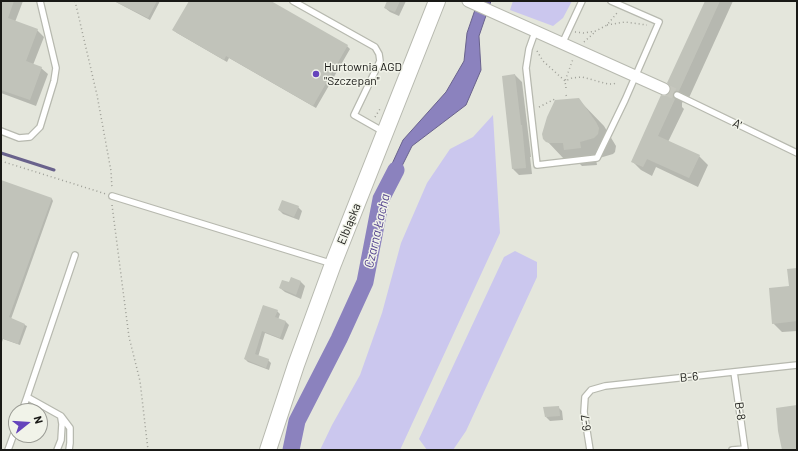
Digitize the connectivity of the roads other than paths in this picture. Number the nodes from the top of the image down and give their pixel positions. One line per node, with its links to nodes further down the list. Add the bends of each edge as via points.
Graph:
1 (40, 1): 12 (lane, via 56,68 54,81 40,127 30,137 19,138)
2 (294, 1): 13 (lane, via 375,47 380,61 354,115)
3 (437, 1): 13 (main road, Elbląska)
4 (582, 1): 8 (lane)
5 (612, 1): 9 (lane, via 659,22)
6 (470, 2): 7 (street)
7 (535, 32): 8 (street); 9 (lane, via 528,49 526,68 537,165 598,158)
8 (562, 44): 9 (street)
9 (635, 76): 10 (street)
10 (664, 89)
11 (677, 95): 14 (lane, A')
12 (1, 131)
13 (386, 133): 17 (main road, Elbląska)
14 (797, 153)
15 (112, 196): 17 (lane)
16 (75, 255): 20 (lane)
17 (333, 264): 27 (main road, Elbląska)
18 (797, 364): 19 (lane, B-6)
19 (734, 372): 21 (lane, B-6, via 605,386 591,390); 24 (lane, B-8)
20 (27, 397): 22 (lane); 23 (lane)
21 (585, 397): 28 (lane, 6-7)
22 (25, 403)
23 (61, 416): 25 (lane, via 61,440); 26 (lane, via 70,428)
24 (745, 449): 29 (lane)
25 (57, 450)
26 (69, 450)
27 (268, 450)
28 (588, 450)
29 (732, 450)

